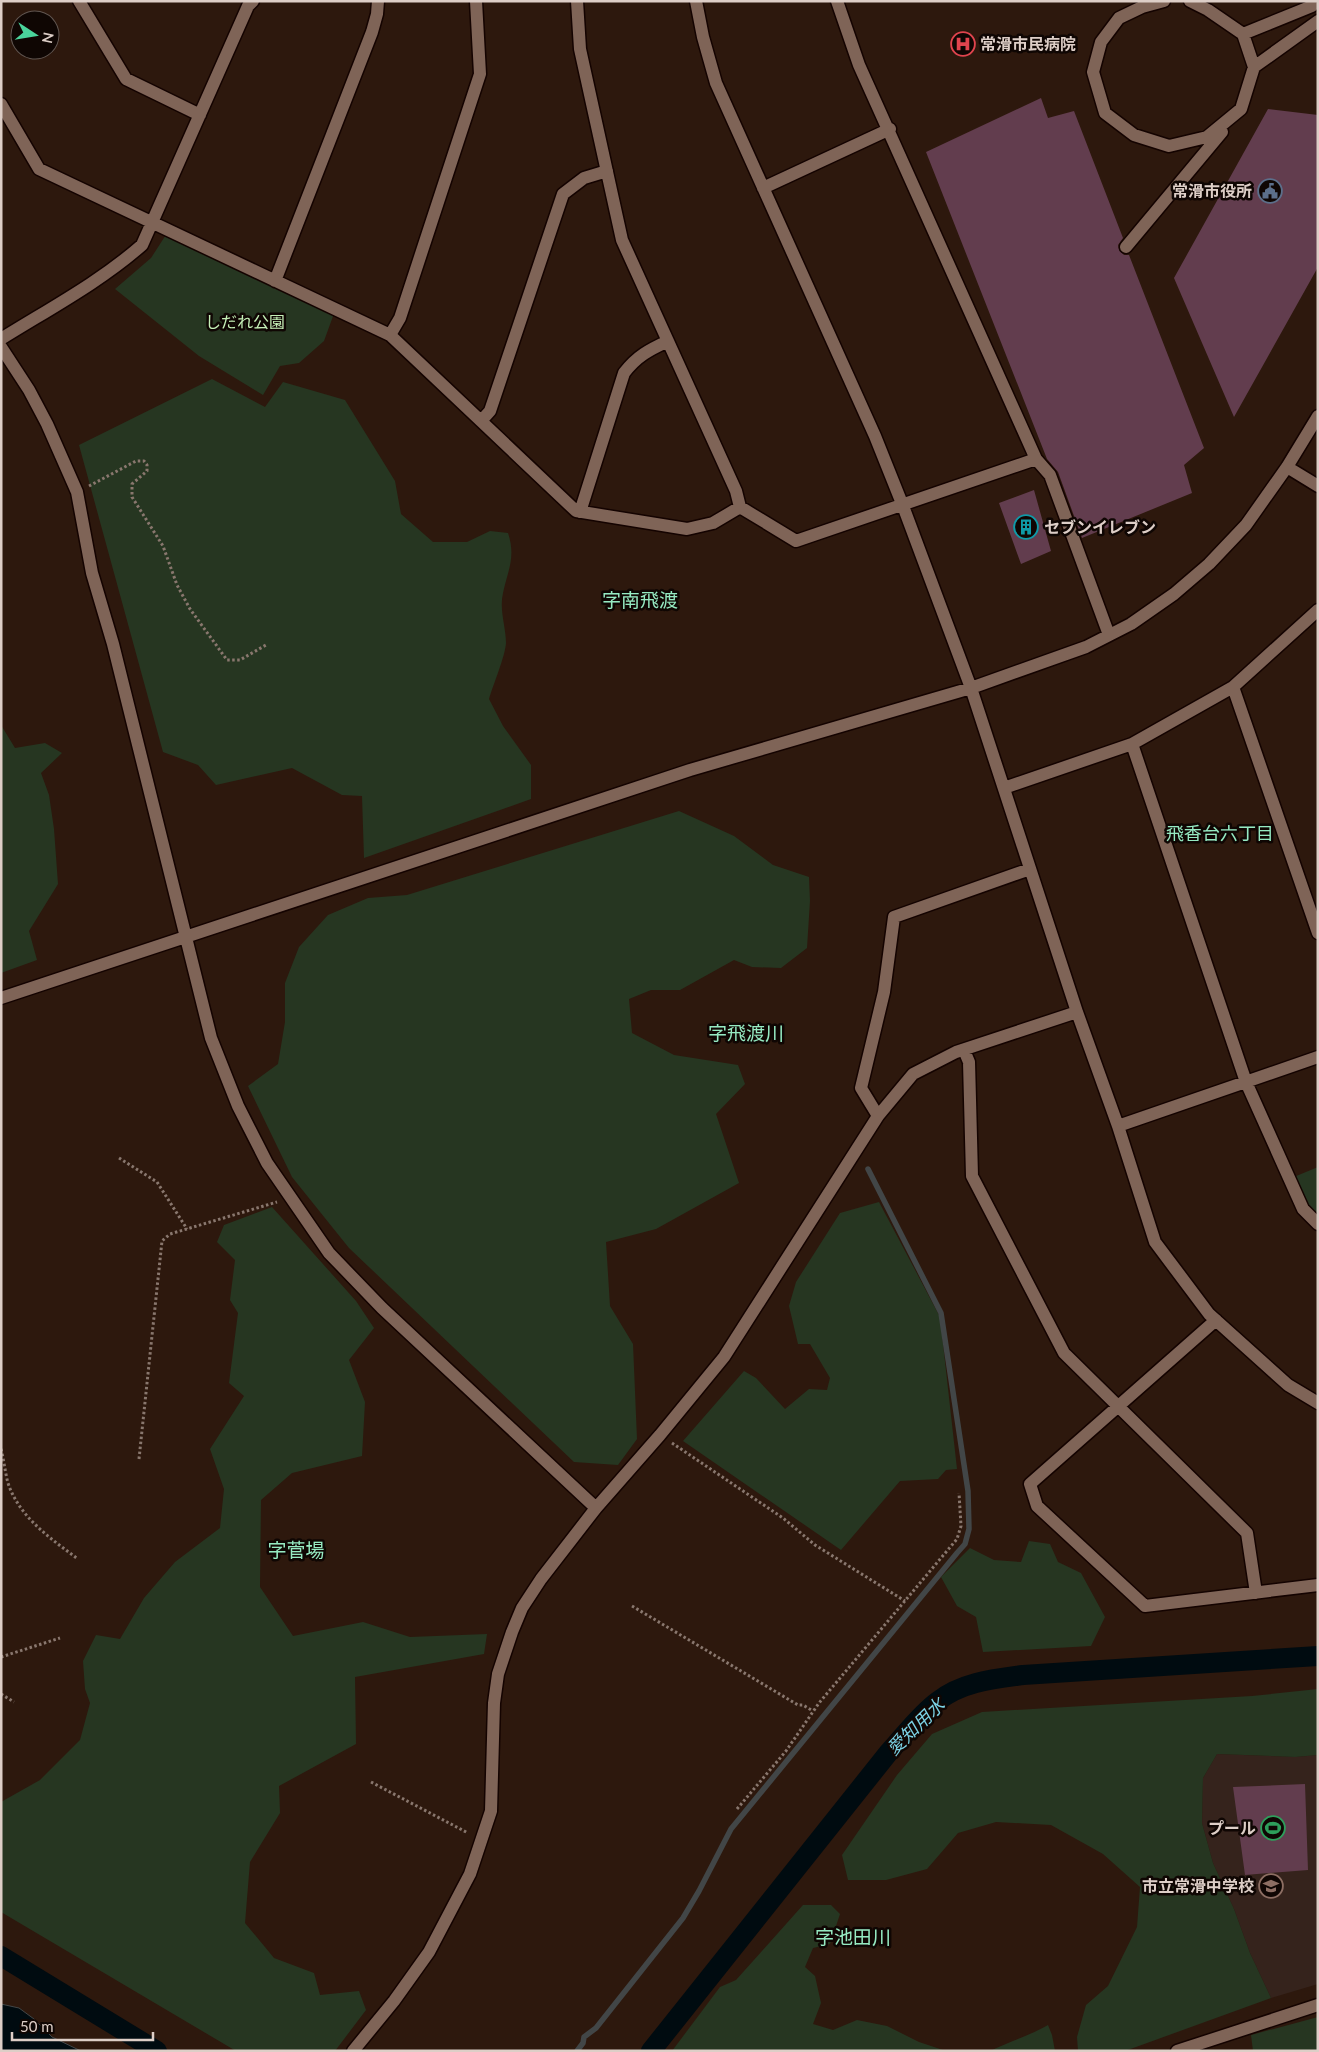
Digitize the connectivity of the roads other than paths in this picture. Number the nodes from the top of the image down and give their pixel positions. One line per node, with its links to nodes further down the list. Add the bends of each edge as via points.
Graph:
1 (79, 1): 16 (street, via 126,79)
2 (378, 1): 22 (street, via 372,32)
3 (476, 1): 23 (street, via 480,74 400,318)
4 (577, 1): 18 (street, via 580,49)
5 (696, 1): 19 (street, via 716,83)
6 (837, 1): 17 (street, via 859,65)
7 (1164, 1): 15 (street, via 1142,6 1119,18 1102,42 1093,72 1105,114 1134,135 1169,146 1208,137)
8 (1190, 1): 12 (street)
9 (247, 3): 16 (street)
10 (1313, 7): 12 (street)
11 (1318, 21): 13 (street)
12 (1243, 34): 13 (street)
13 (1254, 67): 15 (street)
14 (1, 104): 20 (street, via 39,169)
15 (1241, 109): 21 (street)
16 (200, 114): 20 (street)
17 (890, 129): 19 (street); 29 (street)
18 (607, 172): 25 (street, via 622,240); 28 (street, via 584,178 563,194 490,411)
19 (763, 188): 32 (street, via 875,436)
20 (153, 222): 22 (street); 24 (street, via 142,245 124,260)
21 (1126, 247)
22 (275, 281): 23 (street)
23 (390, 335): 28 (street)
24 (1, 339)
25 (668, 341): 33 (street, via 736,491); 34 (street, via 643,352 624,373)
26 (1, 347): 43 (street, via 30,390 77,492 92,573)
27 (1318, 416): 30 (street)
28 (481, 421): 34 (street)
29 (1036, 459): 32 (street); 36 (street, via 1050,475)
30 (1287, 467): 31 (street); 36 (street, via 1246,525 1210,564 1174,594)
31 (1318, 486)
32 (903, 506): 33 (street, via 796,541); 38 (street)
33 (740, 508): 34 (street, via 713,524 687,529)
34 (580, 512)
35 (1318, 610): 37 (street)
36 (1109, 635): 38 (street, via 1086,647)
37 (1233, 687): 39 (street); 42 (street)
38 (971, 688): 40 (street); 43 (street, via 690,770)
39 (1132, 744): 40 (street); 48 (street)
40 (1004, 788): 41 (street)
41 (1030, 869): 45 (street); 49 (street, via 894,917 884,992 861,1088)
42 (1318, 933)
43 (187, 936): 44 (street); 55 (street, via 211,1038 238,1106 267,1163 329,1253 382,1308)
44 (1, 998)
45 (1077, 1012): 46 (street); 50 (street)
46 (964, 1050): 49 (street, via 913,1074); 54 (street, via 969,1062 972,1176 1064,1353)
47 (1318, 1057): 48 (street)
48 (1246, 1082): 50 (street); 51 (street, via 1303,1209)
49 (878, 1116): 55 (street, via 724,1357)
50 (1118, 1126): 52 (street, via 1155,1242)
51 (1318, 1224)
52 (1216, 1320): 53 (street, via 1288,1385); 54 (street)
53 (1318, 1403)
54 (1118, 1406): 57 (street, via 1247,1533); 57 (street, via 1030,1484 1037,1506 1145,1606)
55 (596, 1508): 59 (street, via 541,1578 522,1608 505,1650 494,1703 491,1812 470,1874 429,1952)
56 (1318, 1585): 57 (street)
57 (1256, 1593)
58 (1318, 2005): 60 (street)
59 (353, 2051)
60 (1177, 2051)

